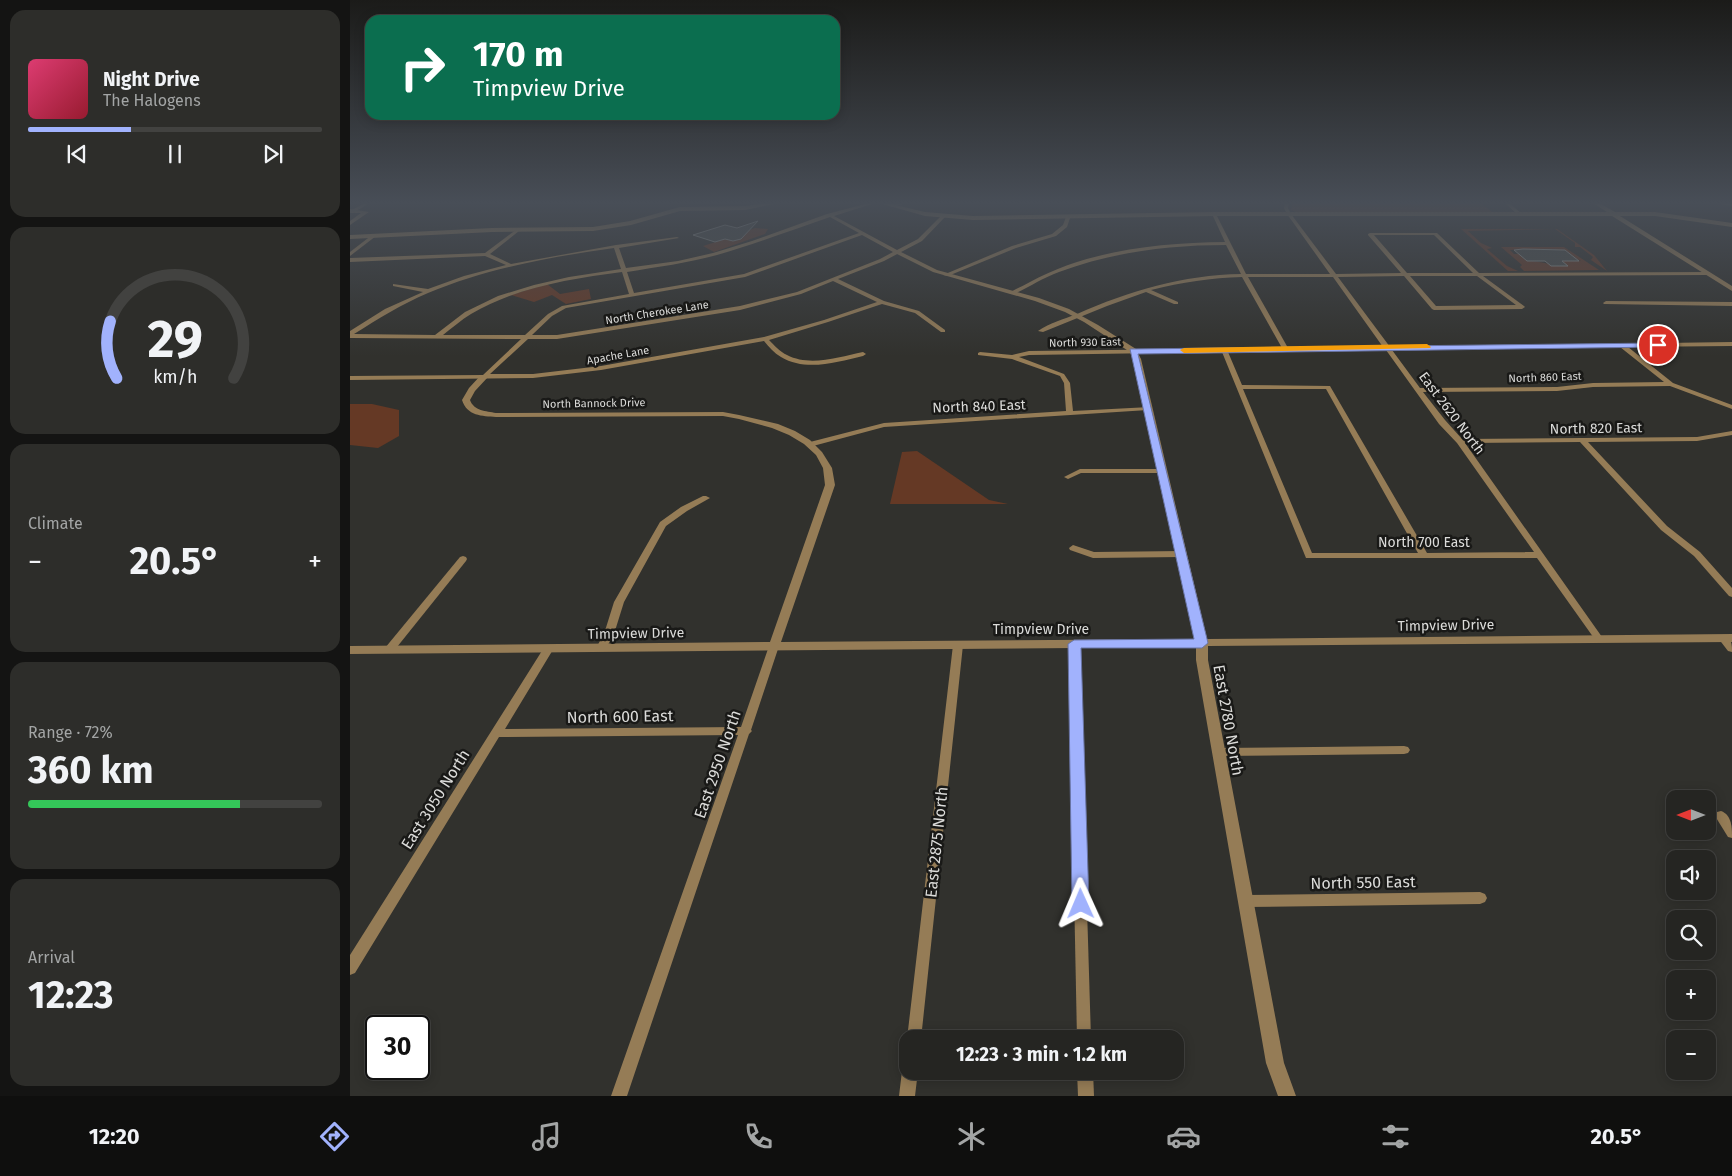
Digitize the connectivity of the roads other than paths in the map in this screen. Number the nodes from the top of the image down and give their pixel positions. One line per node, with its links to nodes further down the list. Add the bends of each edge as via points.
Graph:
1 (483, 254): 16 (street)
2 (486, 254): 17 (street)
3 (568, 254): 17 (street)
4 (618, 254): 18 (street)
5 (713, 254): 18 (street)
6 (804, 254): 30 (street, North Bannock Drive, via 745,275)
7 (892, 254): 25 (street, North Cherokee Lane)
8 (902, 254): 24 (street)
9 (997, 254): 24 (street)
10 (1118, 254): 31 (street, via 1058,271)
11 (1234, 254): 23 (street)
12 (1320, 254): 19 (street, East 2620 North)
13 (1388, 254): 20 (street)
14 (1456, 254): 21 (street)
15 (1678, 254): 22 (street)
16 (350, 260)
17 (509, 264): 28 (street)
18 (622, 269): 30 (street); 41 (street, via 560,279 510,292 475,309)
19 (1334, 273): 20 (street); 23 (street); 46 (street, East 2620 North)
20 (1404, 273): 21 (street); 36 (street)
21 (1476, 273): 22 (street); 36 (street, via 1522,307)
22 (1708, 273): 27 (street)
23 (1243, 274): 29 (street, via 1188,279); 47 (street)
24 (946, 275): 31 (street)
25 (833, 280): 32 (street); 42 (street, North Cherokee Lane, via 781,298 720,312 575,335)
26 (395, 285): 28 (street)
27 (1732, 289)
28 (428, 291): 40 (street)
29 (1148, 291): 33 (street); 37 (street)
30 (632, 294): 42 (street, North Bannock Drive, via 564,307 550,315)
31 (1012, 294): 37 (street)
32 (882, 302): 39 (street, via 917,312); 43 (street, Apache Lane)
33 (1176, 303)
34 (1606, 303): 35 (street)
35 (1732, 304)
36 (1434, 308)
37 (1078, 315): 38 (street); 49 (street)
38 (1041, 330)
39 (943, 331)
40 (350, 335): 41 (street, North Cherokee Lane)
41 (437, 336): 42 (street, North Cherokee Lane)
42 (528, 336): 53 (street, North Bannock Drive)
43 (765, 339): 50 (street, via 780,355 800,362); 53 (street, Apache Lane, via 584,371)
44 (1732, 344): 45 (street, North 930 East)
45 (1621, 345): 46 (street, North 930 East); 55 (street)
46 (1387, 347): 47 (street, North 930 East); 57 (street, East 2620 North)
47 (1286, 348): 48 (street, North 930 East)
48 (1224, 350): 49 (street, North 930 East); 56 (street)
49 (1133, 351): 52 (street, North 930 East, via 1029,353); 59 (street, East 2780 North)
50 (863, 354)
51 (980, 354): 52 (street, North 930 East)
52 (1012, 357): 60 (street, via 1062,375 1067,383)
53 (484, 377): 54 (street, Apache Lane); 64 (street, North Bannock Drive, via 466,400 468,406 478,413 723,414 797,435)
54 (350, 378)
55 (1671, 384): 57 (street, North 860 East); 58 (street)
56 (1239, 387): 71 (street, via 1328,387); 71 (street, North 700 East, via 1309,556)
57 (1419, 390): 62 (street, East 2620 North)
58 (1732, 407)
59 (1148, 408): 60 (street, North 840 East); 65 (street, East 2780 North)
60 (1070, 414): 64 (street, North 840 East, via 884,425)
61 (1732, 433): 63 (street, North 820 East, via 1697,440)
62 (1460, 441): 63 (street, North 820 East); 70 (street, East 2620 North)
63 (1583, 441): 73 (street, via 1664,528 1697,554)
64 (813, 444): 79 (street, East 2950 North, via 831,475 830,485)
65 (1163, 470): 66 (street, via 1080,471); 69 (street, East 2780 North)
66 (1068, 477)
67 (706, 498): 81 (street, via 663,524 619,602)
68 (1074, 548): 69 (street, via 1093,554)
69 (1182, 554): 76 (street, East 2780 North)
70 (1539, 555): 71 (street, North 700 East); 75 (street, East 2620 North)
71 (1424, 556)
72 (463, 559): 84 (street)
73 (1732, 594)
74 (1727, 638): 75 (street, Timpview Drive); 82 (street)
75 (1599, 639): 76 (street, Timpview Drive)
76 (1202, 643): 77 (street, Timpview Drive); 88 (street, East 2780 North, via 1202,660)
77 (1074, 644): 78 (street, Timpview Drive); 95 (street)
78 (958, 645): 79 (street, Timpview Drive); 94 (street, East 2875 North)
79 (774, 646): 81 (street, Timpview Drive); 85 (street, East 2950 North)
80 (549, 648): 81 (street, Timpview Drive); 84 (street, Timpview Drive); 86 (street, East 3050 North)
81 (601, 648)
82 (1732, 649)
83 (350, 650): 84 (street, Timpview Drive)
84 (389, 650)
85 (746, 731): 86 (street, North 600 East); 98 (street, East 2950 North)
86 (495, 733): 93 (street, East 3050 North)
87 (1404, 750): 88 (street)
88 (1219, 752): 92 (street, East 2780 North)
89 (1726, 816): 90 (street)
90 (1732, 833)
91 (1480, 898): 92 (street, North 550 East)
92 (1246, 900): 101 (street, East 2780 North, via 1275,1063)
93 (350, 968)
94 (915, 1030)
95 (1084, 1030)
96 (909, 1080): 99 (street)
97 (1085, 1080): 100 (street)
98 (619, 1096)
99 (907, 1096)
100 (1086, 1096)
101 (1287, 1096)

